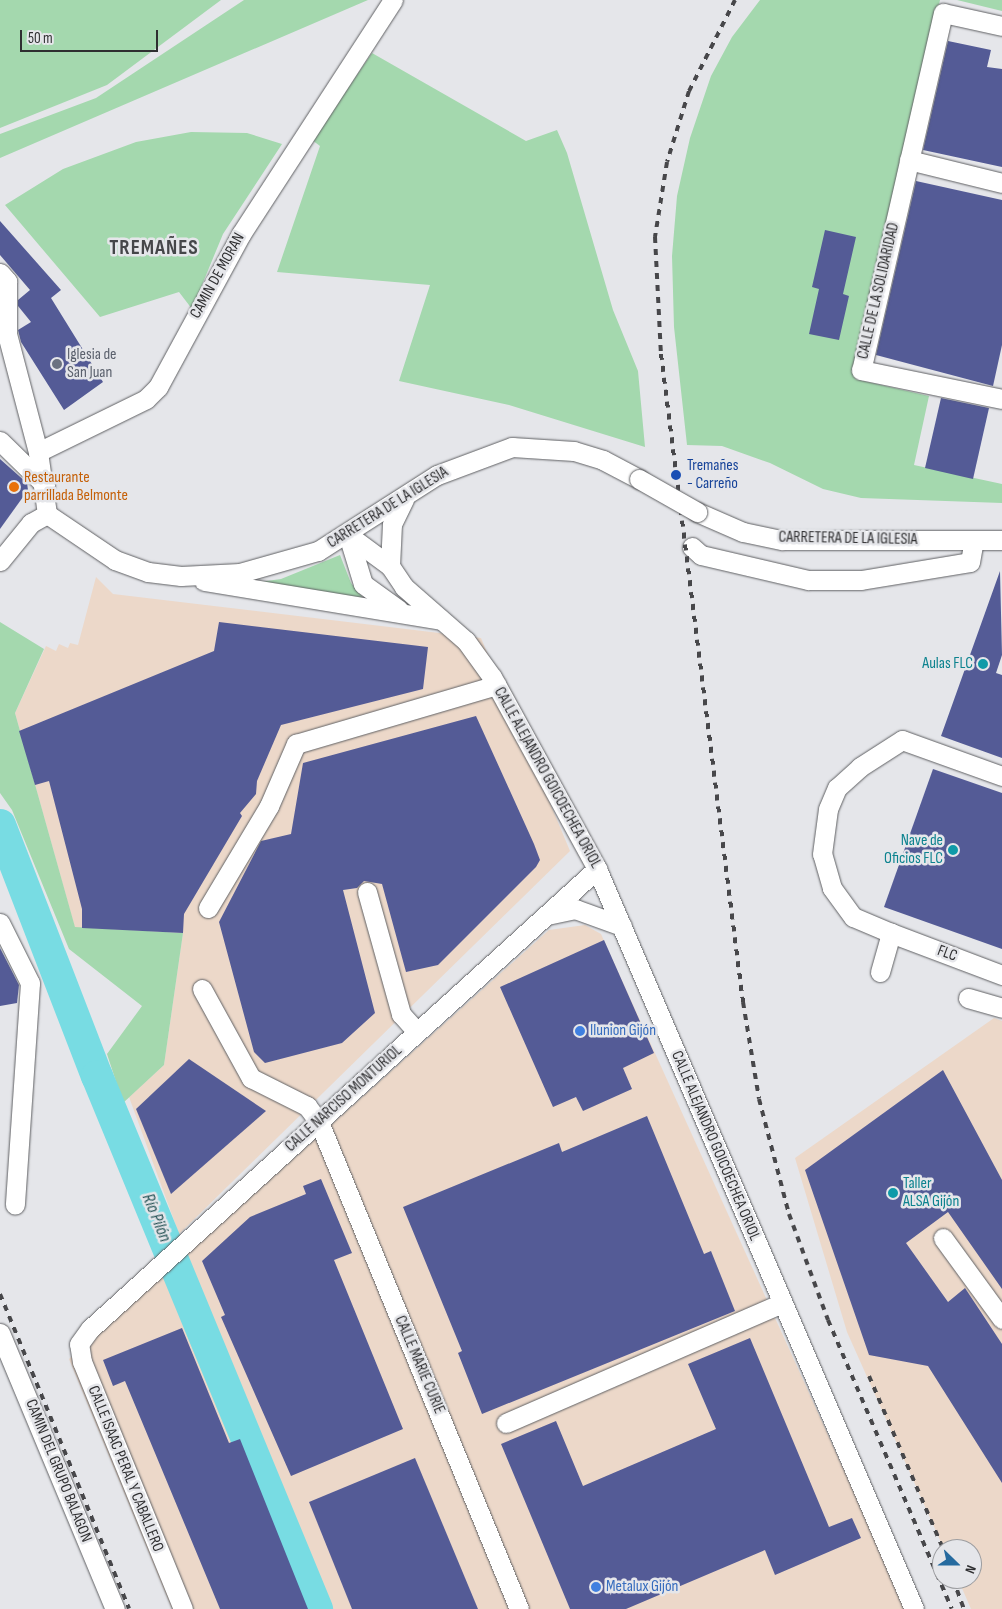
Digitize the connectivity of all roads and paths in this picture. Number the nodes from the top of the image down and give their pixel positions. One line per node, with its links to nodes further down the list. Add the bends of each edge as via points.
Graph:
1 (393, 0): 8 (street, CAMIN DE MORAN, via 240,234 158,388 146,399)
2 (1002, 26): 3 (street, CALLE DE LA SOLIDARIDAD, via 944,13)
3 (908, 160): 4 (street); 6 (street, CALLE DE LA SOLIDARIDAD, via 861,370)
4 (1002, 183)
5 (0, 273): 8 (street, via 7,280 7,334)
6 (1002, 399)
7 (0, 441): 9 (street)
8 (38, 452): 9 (street)
9 (45, 485): 11 (street)
10 (405, 498): 12 (street, CARRETERA DE LA IGLESIA); 13 (street, CARRETERA DE LA IGLESIA, bridge, via 437,475 512,447 574,451 603,460 697,512 743,532 782,540); 17 (street, via 392,524)
11 (47, 514): 16 (street, via 31,522); 18 (street, CARRETERA DE LA IGLESIA, via 115,560 148,572)
12 (348, 535): 17 (street, CALLE ALEJANDRO GOICOECHEA ORIOL); 18 (street, CARRETERA DE LA IGLESIA, via 318,551 240,573); 19 (street, via 352,560 363,584)
13 (974, 540): 14 (street, CARRETERA DE LA IGLESIA); 15 (street, via 970,562 860,580 808,580 701,554)
14 (1002, 540)
15 (692, 547)
16 (0, 560)
17 (390, 566): 20 (street, CALLE ALEJANDRO GOICOECHEA ORIOL, via 404,587)
18 (181, 576): 19 (street, via 238,589)
19 (402, 612): 20 (street)
20 (444, 621): 21 (street, CALLE ALEJANDRO GOICOECHEA ORIOL, via 466,641)
21 (496, 685): 23 (street, CALLE ALEJANDRO GOICOECHEA ORIOL); 25 (street, via 296,744 269,806)
22 (1002, 776): 29 (street, FLC, via 902,740 860,767 837,788 828,808 822,854 832,888 853,917)
23 (597, 869): 26 (street, CALLE NARCISO MONTURIOL); 28 (street, CALLE ALEJANDRO GOICOECHEA ORIOL)
24 (367, 892): 35 (street, via 401,1014)
25 (208, 908)
26 (546, 915): 28 (street, via 575,909); 35 (street, CALLE NARCISO MONTURIOL)
27 (0, 923): 37 (street, via 30,983)
28 (622, 926): 39 (street, CALLE ALEJANDRO GOICOECHEA ORIOL)
29 (891, 934): 30 (street); 31 (street, FLC)
30 (880, 972)
31 (1002, 974)
32 (202, 989): 36 (street, CALLE MARIE CURIE, via 251,1078 307,1106)
33 (968, 998): 34 (street)
34 (1002, 1008)
35 (417, 1032): 36 (street, CALLE NARCISO MONTURIOL)
36 (319, 1122): 41 (street, CALLE NARCISO MONTURIOL); 46 (street, CALLE MARIE CURIE)
37 (15, 1204)
38 (943, 1238): 40 (street)
39 (782, 1303): 43 (street); 47 (street, CALLE ALEJANDRO GOICOECHEA ORIOL)
40 (1002, 1319)
41 (90, 1329): 45 (street, CALLE ISAAC PERAL Y CABALLERO, via 79,1344 79,1354)
42 (0, 1333): 44 (street, CAMIN DEL GRUPO BALAGON)
43 (506, 1423)
44 (115, 1609)
45 (183, 1609)
46 (520, 1609)
47 (914, 1609)

